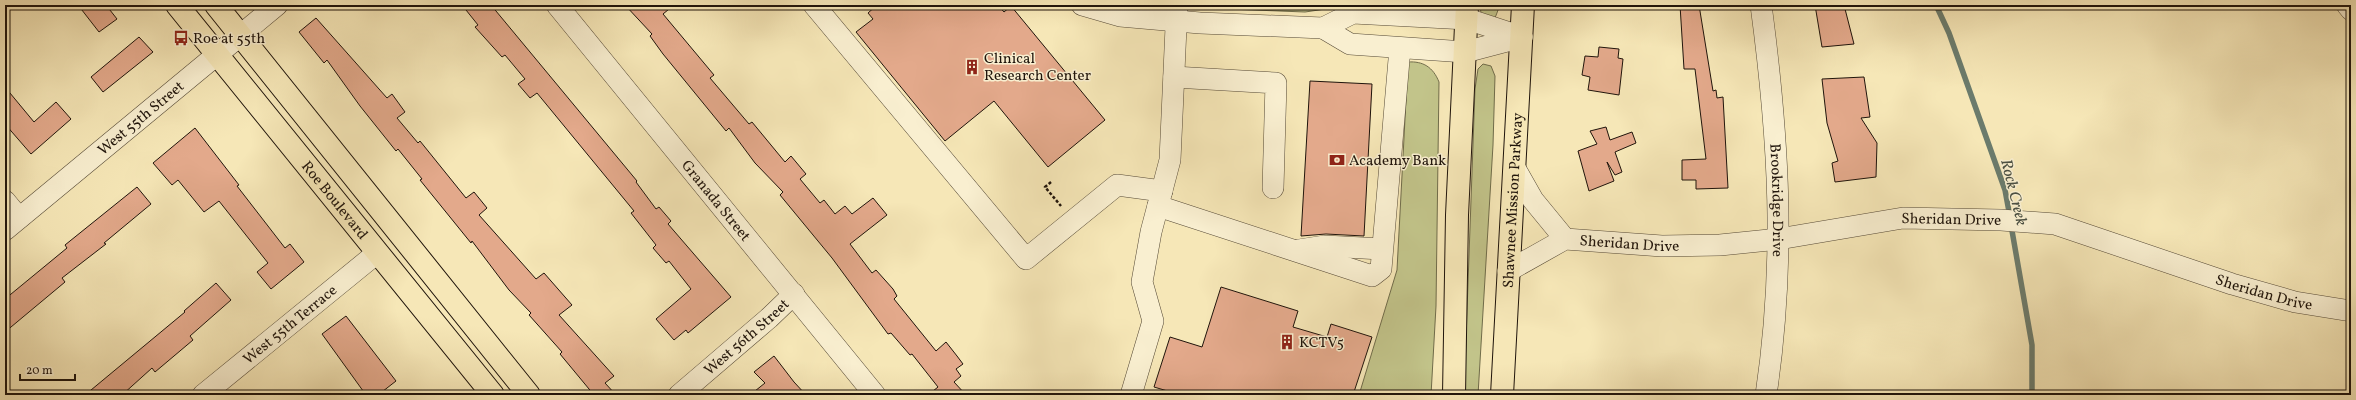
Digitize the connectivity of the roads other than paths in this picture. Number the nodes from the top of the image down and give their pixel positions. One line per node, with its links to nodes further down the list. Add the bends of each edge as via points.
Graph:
1 (177, 5): 18 (main road, Roe Boulevard)
2 (216, 5): 14 (main road, Roe Boulevard)
3 (277, 5): 14 (street, West 55th Street)
4 (558, 5): 31 (street, Granada Street)
5 (1082, 5): 12 (street, via 1120,16)
6 (1523, 5): 15 (main road, Shawnee Mission Parkway)
7 (1761, 5): 26 (street, Brookridge Drive, via 1773,93)
8 (2347, 5): 10 (street)
9 (819, 7): 22 (street, via 1026,259 1117,184)
10 (2351, 10)
11 (1467, 12): 13 (street, via 1353,13); 15 (street); 17 (main road)
12 (1177, 13): 13 (street); 19 (street)
13 (1323, 28): 16 (street, via 1350,44)
14 (241, 35): 18 (street, West 55th Street); 35 (main road, Roe Boulevard)
15 (1522, 37): 17 (street); 20 (main road, Shawnee Mission Parkway)
16 (1400, 48): 17 (street); 27 (street)
17 (1465, 52): 39 (main road, via 1457,215)
18 (217, 55): 24 (street, West 55th Street); 29 (main road, Roe Boulevard)
19 (1174, 77): 21 (street, via 1276,83); 22 (street, via 1170,160)
20 (1516, 170): 25 (street, Sheridan Drive, via 1533,200); 30 (main road, Shawnee Mission Parkway)
21 (1273, 188)
22 (1160, 198): 28 (street); 38 (street, via 1142,282 1153,321)
23 (5, 201): 24 (street)
24 (12, 224)
25 (1565, 239): 26 (street, Sheridan Drive, via 1662,246 1720,245); 30 (street, Sheridan Drive)
26 (1779, 239): 32 (street, Sheridan Drive, via 1903,218 2055,224 2232,284 2295,302); 41 (street, Brookridge Drive, via 1775,325)
27 (1382, 249): 28 (street, via 1325,246); 28 (street, via 1381,269 1372,276)
28 (1294, 251)
29 (377, 253): 33 (street, West 55th Terrace); 34 (main road, Roe Boulevard)
30 (1508, 271): 40 (main road, Shawnee Mission Parkway)
31 (794, 294): 36 (street, West 56th Street); 37 (street, Granada Street)
32 (2351, 311)
33 (203, 395)
34 (493, 395)
35 (529, 395)
36 (679, 395)
37 (875, 395)
38 (1131, 395)
39 (1454, 395)
40 (1502, 395)
41 (1766, 395)

